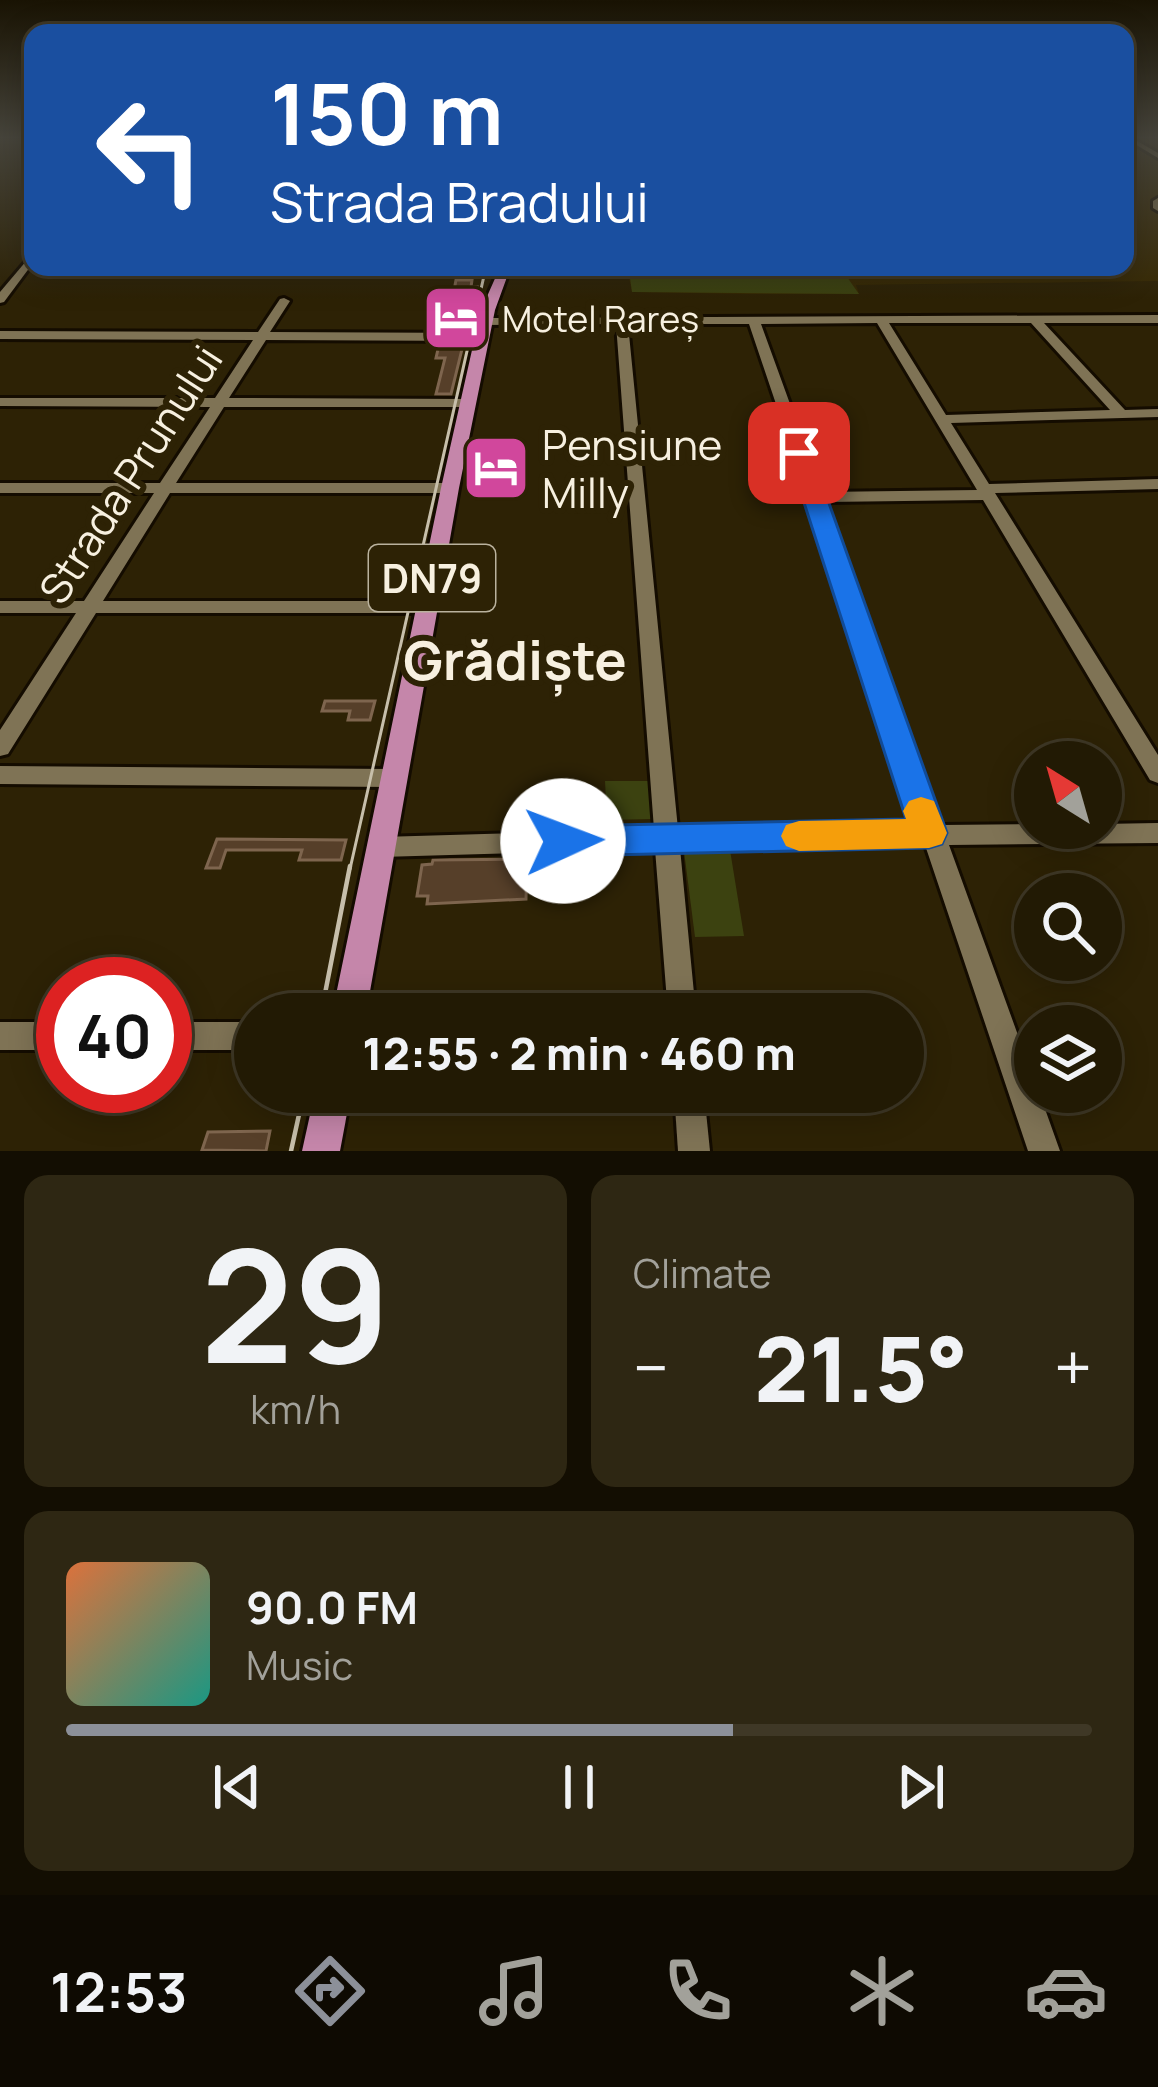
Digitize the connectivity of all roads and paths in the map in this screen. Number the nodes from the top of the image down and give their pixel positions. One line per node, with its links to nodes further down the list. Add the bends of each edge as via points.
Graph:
1 (24, 268): 3 (street)
2 (494, 288): 6 (street); 11 (street); 14 (main road, DN79)
3 (0, 300)
4 (284, 301): 11 (street, Strada Prunului)
5 (1158, 319): 9 (street)
6 (622, 320): 7 (street); 33 (street)
7 (754, 320): 8 (street); 23 (street)
8 (881, 320): 9 (street); 17 (street)
9 (1034, 320): 16 (street)
10 (0, 335): 11 (street)
11 (262, 335): 13 (street, Strada Prunului)
12 (0, 402): 13 (street)
13 (220, 402): 14 (street); 20 (street, Strada Prunului)
14 (469, 403): 21 (main road, DN79)
15 (1158, 412): 16 (street)
16 (1121, 414): 17 (street)
17 (942, 418): 22 (street)
18 (1158, 484): 22 (street)
19 (0, 488): 20 (street)
20 (164, 488): 21 (street); 24 (street, Strada Prunului)
21 (450, 488): 26 (main road, DN79)
22 (986, 492): 23 (street); 28 (street)
23 (814, 497): 31 (street)
24 (88, 606): 25 (street); 26 (street); 27 (street, Strada Prunului)
25 (0, 607)
26 (427, 607): 30 (main road, DN79)
27 (0, 748)
28 (1158, 774)
29 (0, 775): 30 (street)
30 (393, 778): 34 (main road, DN79)
31 (929, 833): 32 (street); 33 (street); 45 (street)
32 (1158, 833)
33 (667, 838): 34 (street); 36 (street)
34 (381, 847): 35 (main road, DN79)
35 (353, 993)
36 (680, 993)
37 (0, 1036): 38 (street)
38 (36, 1036)
39 (192, 1036): 40 (street)
40 (234, 1036)
41 (329, 1113): 43 (main road)
42 (690, 1113): 44 (street)
43 (321, 1151)
44 (694, 1151)
45 (1043, 1151)

